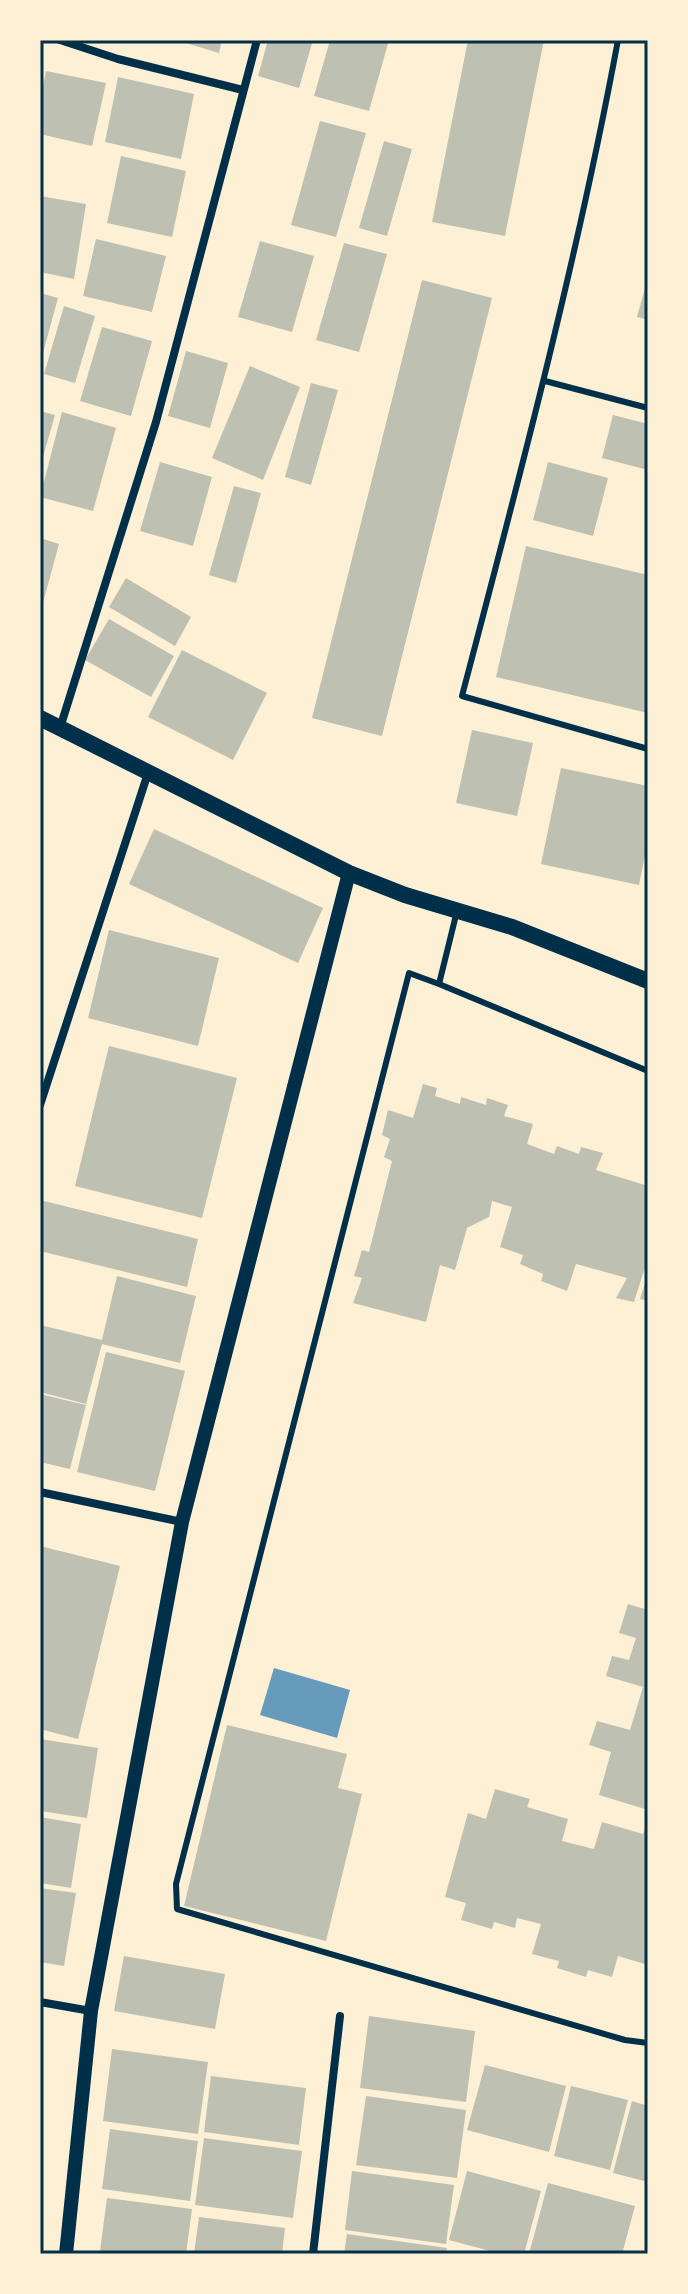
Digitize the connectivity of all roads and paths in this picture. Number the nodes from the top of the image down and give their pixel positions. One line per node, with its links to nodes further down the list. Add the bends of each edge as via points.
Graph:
1 (60, 40): 4 (street)
2 (257, 40): 4 (street)
3 (618, 40): 5 (lane)
4 (243, 90): 8 (street, via 156,422)
5 (545, 381): 6 (lane); 9 (lane, via 462,696)
6 (648, 408)
7 (40, 718): 8 (main road)
8 (60, 728): 10 (main road)
9 (648, 749)
10 (148, 772): 11 (main road); 16 (street)
11 (349, 873): 12 (main road); 18 (street)
12 (457, 911): 13 (main road); 14 (lane)
13 (648, 981)
14 (439, 984): 15 (lane); 22 (lane, via 409,973 176,1884 177,1909)
15 (648, 1071)
16 (40, 1105)
17 (40, 1492): 18 (street)
18 (182, 1522): 20 (street)
19 (40, 2002): 20 (street)
20 (91, 2011): 23 (street)
21 (340, 2016): 24 (street)
22 (648, 2043)
23 (66, 2254)
24 (313, 2254)

